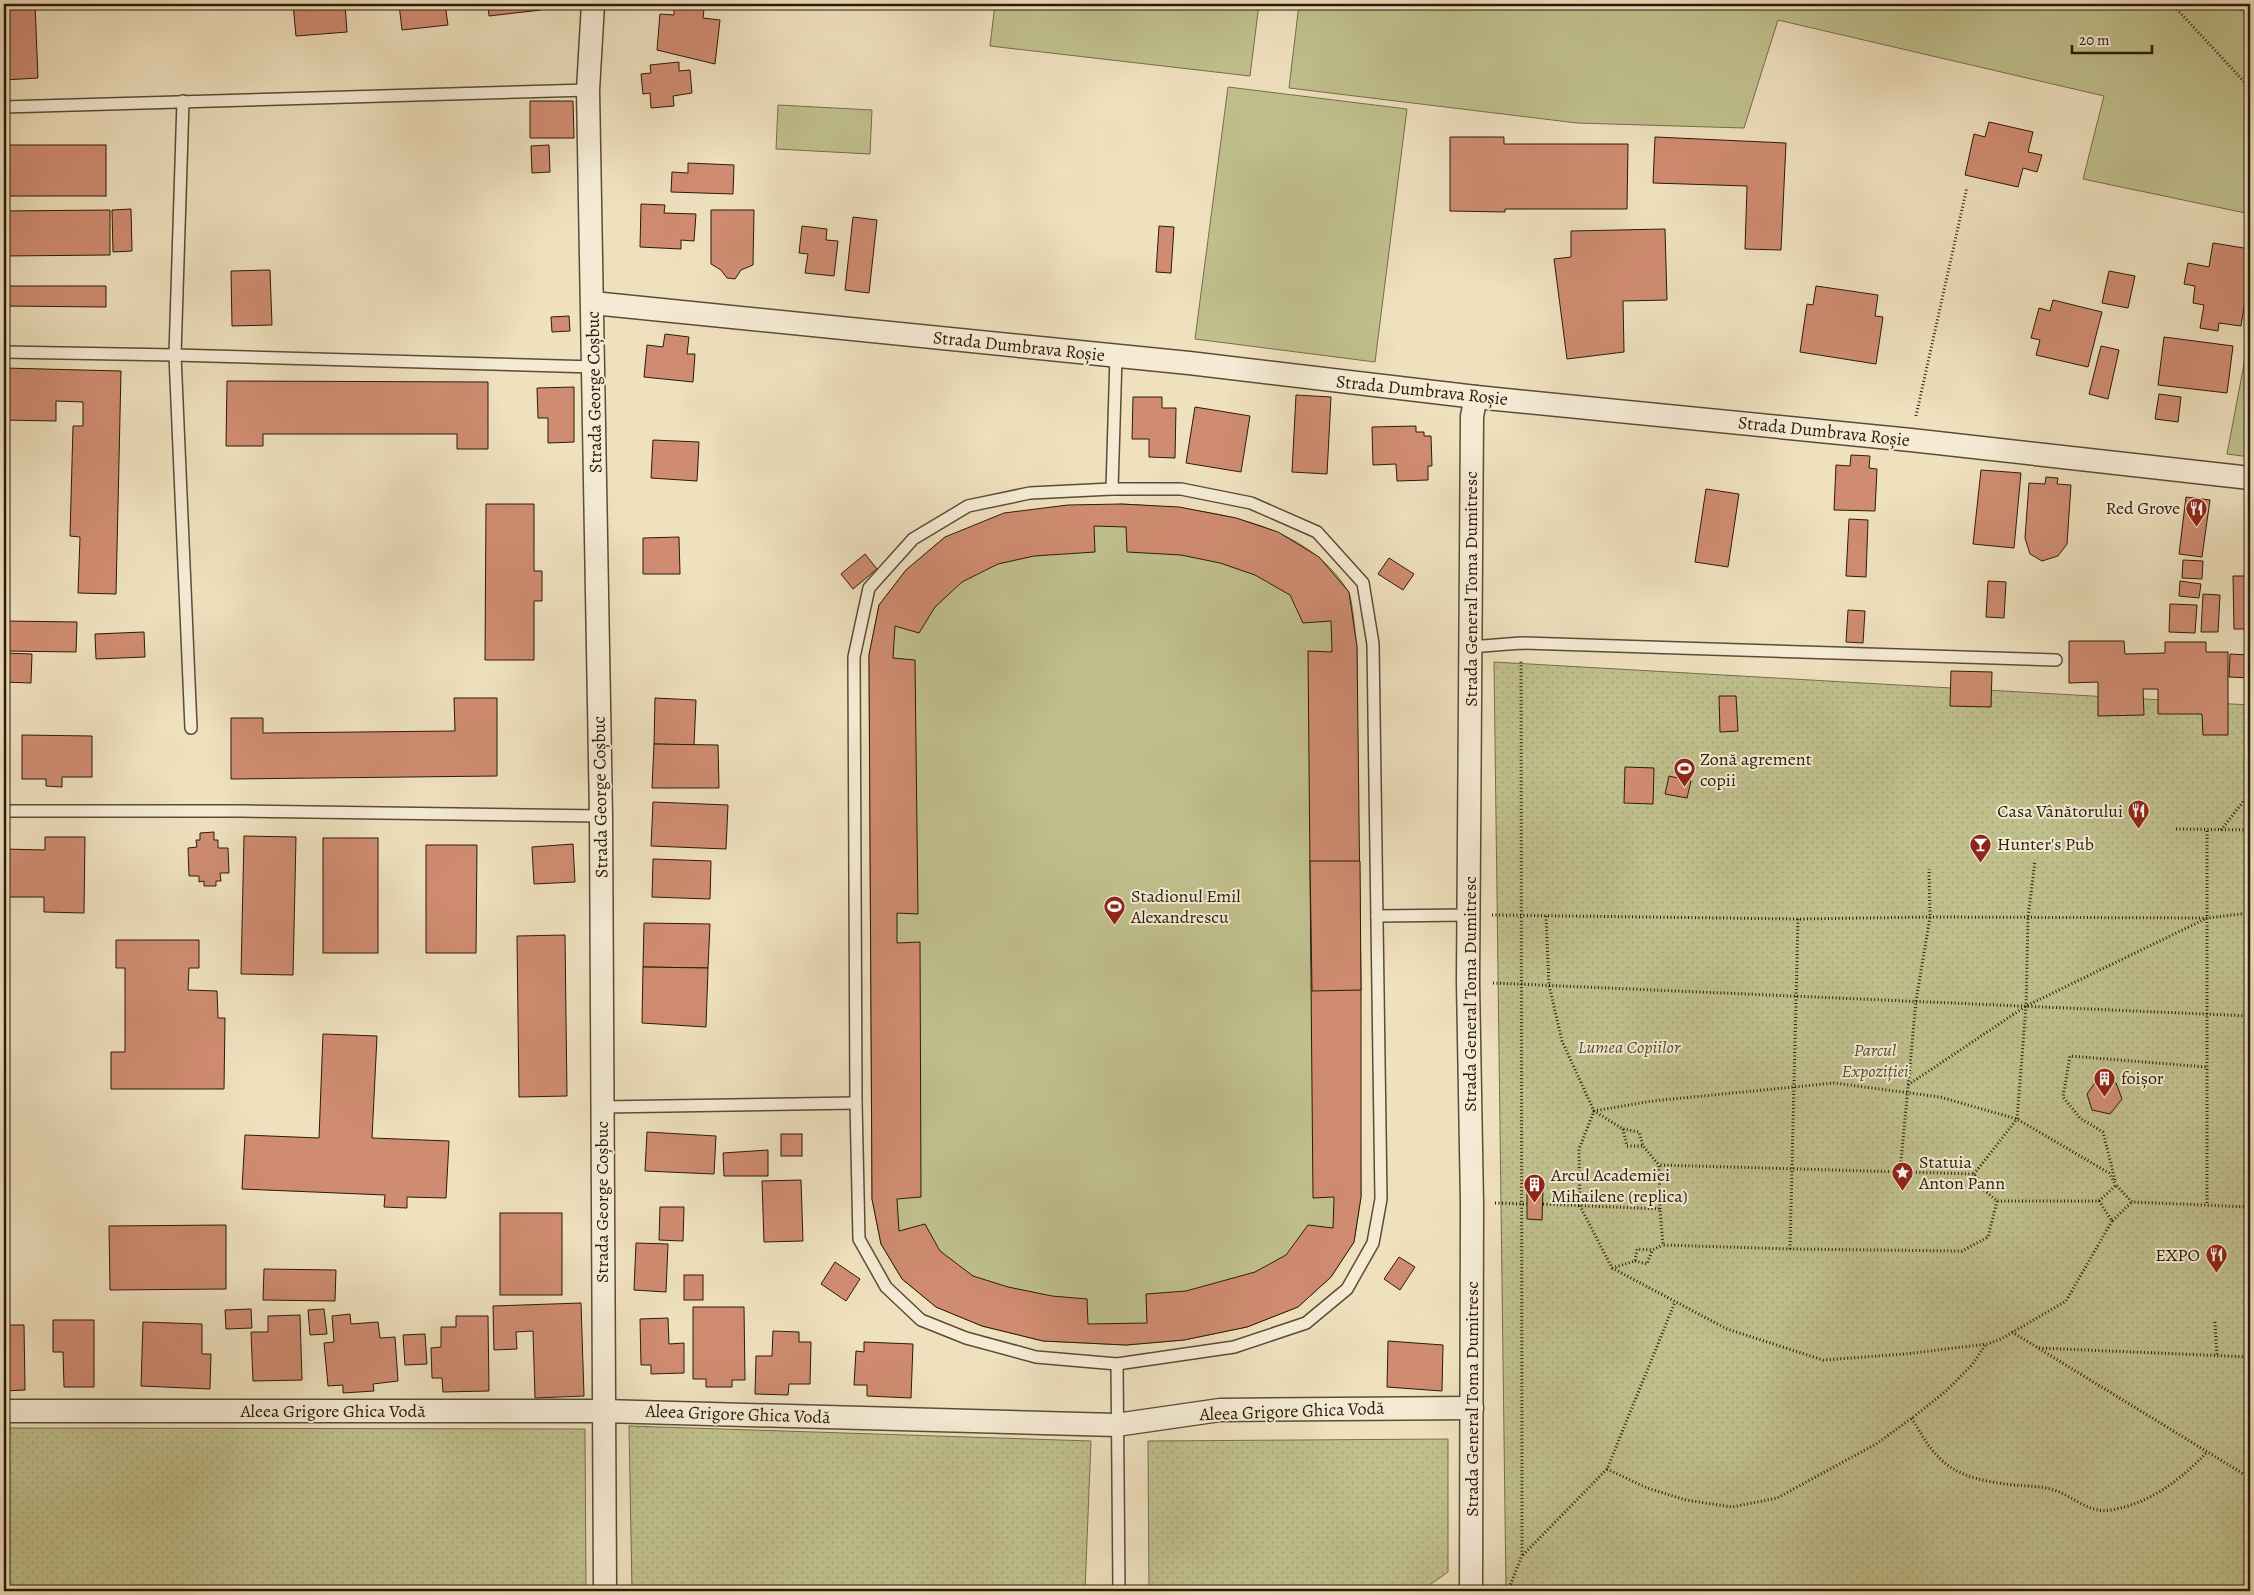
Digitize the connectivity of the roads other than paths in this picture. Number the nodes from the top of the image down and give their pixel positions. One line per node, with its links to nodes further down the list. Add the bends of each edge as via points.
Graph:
1 (593, 4): 2 (street, Strada George Coșbuc)
2 (588, 90): 3 (lane); 5 (street, Strada George Coșbuc)
3 (183, 101): 4 (lane); 7 (lane)
4 (4, 107)
5 (593, 303): 8 (street, Strada Dumbrava Roșie); 9 (street, Strada George Coșbuc)
6 (4, 352): 7 (lane)
7 (175, 355): 9 (lane); 15 (lane)
8 (1116, 356): 10 (street, Strada Dumbrava Roșie); 12 (lane)
9 (594, 367): 17 (street, Strada George Coșbuc)
10 (1476, 397): 11 (street, Strada Dumbrava Roșie, via 1911,440); 13 (street, Strada General Toma Dumitresc, via 1472,416)
11 (2250, 478)
12 (1112, 489): 19 (lane, via 1181,489 1250,503 1317,532 1363,583 1374,644); 20 (lane, via 1030,493 968,506 913,539 869,588 854,657)
13 (1470, 648): 14 (lane, via 1521,643); 18 (street, Strada General Toma Dumitresc)
14 (2056, 660)
15 (191, 728)
16 (4, 811): 17 (lane)
17 (601, 816): 21 (street, Strada George Coșbuc)
18 (1468, 915): 19 (lane); 23 (street, Strada General Toma Dumitresc)
19 (1377, 916): 22 (lane, via 1381,1199 1374,1243 1347,1289 1306,1324 1234,1347)
20 (856, 1103): 21 (lane); 22 (lane, via 859,1240 886,1287 921,1320 966,1338 1036,1358)
21 (602, 1107): 25 (street, Strada George Coșbuc)
22 (1117, 1364): 26 (lane)
23 (1472, 1408): 26 (street, Aleea Grigore Ghica Vodă, via 1220,1410); 29 (street, Strada General Toma Dumitresc)
24 (4, 1411): 25 (street, Aleea Grigore Ghica Vodă)
25 (603, 1411): 26 (street, Aleea Grigore Ghica Vodă); 27 (street, Strada George Coșbuc)
26 (1116, 1425): 28 (lane)
27 (605, 1591)
28 (1118, 1591)
29 (1471, 1591)

